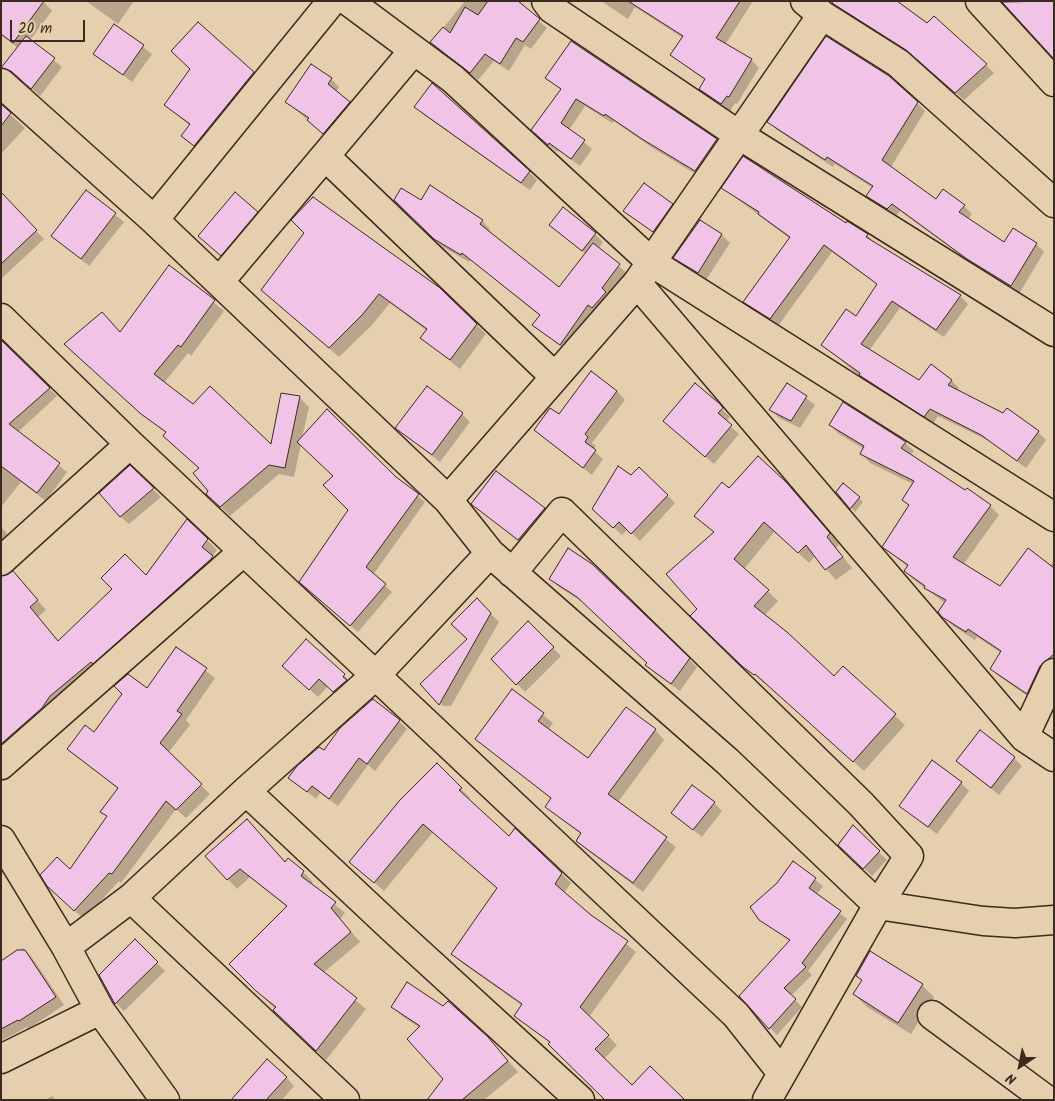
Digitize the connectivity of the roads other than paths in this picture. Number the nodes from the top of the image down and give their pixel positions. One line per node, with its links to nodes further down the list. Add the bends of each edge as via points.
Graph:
1 (332, 1): 12 (street)
2 (348, 1): 6 (street)
3 (546, 1): 9 (street, via 552,9)
4 (980, 1): 7 (street)
5 (813, 8): 9 (street); 11 (street, via 898,62)
6 (414, 50): 10 (street); 13 (street, via 453,78)
7 (1054, 82)
8 (1, 83): 12 (street)
9 (739, 136): 13 (street); 16 (street)
10 (325, 156): 14 (street); 17 (street)
11 (1054, 203)
12 (154, 220): 14 (street)
13 (644, 273): 17 (street); 20 (street); 27 (street)
14 (219, 282): 19 (street)
15 (2, 320): 18 (street)
16 (1054, 332)
17 (555, 377): 19 (street)
18 (130, 444): 21 (street); 23 (street)
19 (448, 500): 22 (street)
20 (1054, 517)
21 (244, 551): 26 (street); 29 (street)
22 (490, 553): 24 (street); 26 (street)
23 (1, 561)
24 (512, 573): 33 (street, via 727,760); 33 (street, via 562,512 861,804 909,856)
25 (1054, 673): 27 (street)
26 (376, 675): 30 (street); 39 (street, via 736,1015)
27 (1024, 737): 28 (street)
28 (1054, 757)
29 (1, 765)
30 (246, 791): 32 (street); 42 (street)
31 (1, 840): 35 (street)
32 (131, 898): 35 (street); 41 (street)
33 (878, 905): 34 (street, via 983,921); 39 (street)
34 (1054, 920)
35 (66, 946): 36 (street)
36 (100, 1010): 38 (street); 40 (street)
37 (932, 1015): 44 (street)
38 (1, 1059)
39 (782, 1073): 43 (street)
40 (165, 1100)
41 (345, 1100)
42 (580, 1100)
43 (768, 1100)
44 (1047, 1100)

